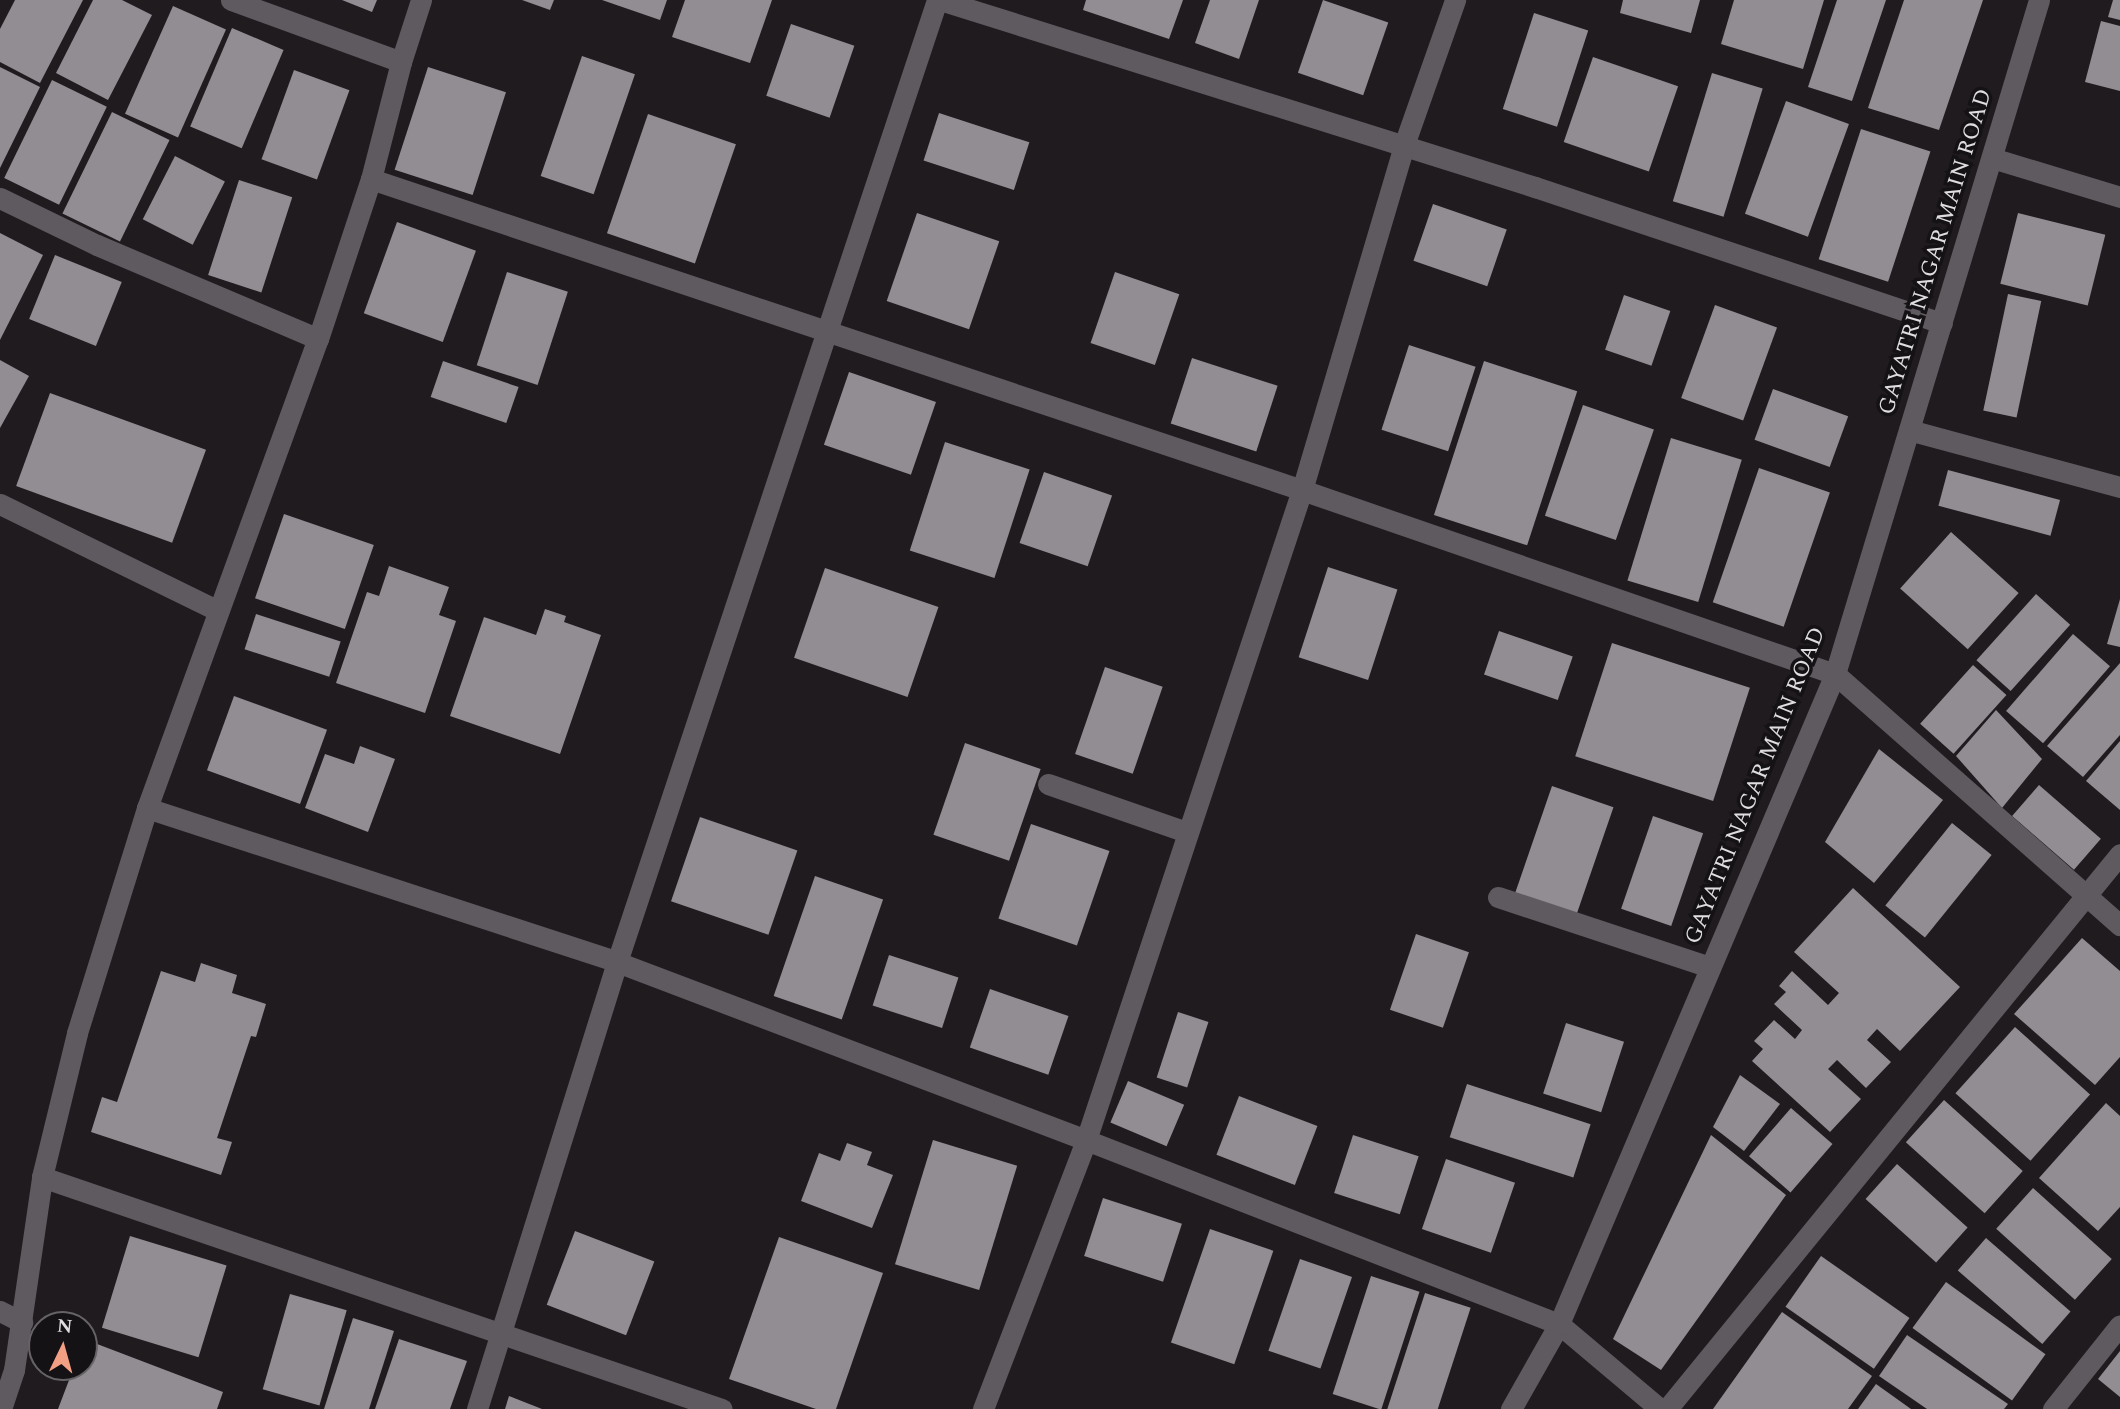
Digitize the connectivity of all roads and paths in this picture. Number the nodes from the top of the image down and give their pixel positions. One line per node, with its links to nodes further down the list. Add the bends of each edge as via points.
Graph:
1 (231, 0): 6 (street)
2 (421, 0): 6 (street)
3 (938, 0): 7 (street); 13 (street)
4 (1455, 0): 7 (street)
5 (2039, 0): 8 (street, GAYATRI NAGAR MAIN ROAD)
6 (401, 62): 9 (street)
7 (1404, 145): 12 (street); 17 (street)
8 (1992, 159): 10 (street); 12 (street, GAYATRI NAGAR MAIN ROAD)
9 (371, 179): 13 (street); 14 (street)
10 (2120, 197)
11 (0, 198): 14 (street, via 97,245)
12 (1942, 323): 15 (street, GAYATRI NAGAR MAIN ROAD)
13 (826, 331): 17 (street); 28 (street)
14 (318, 339): 19 (street)
15 (1909, 430): 16 (street); 20 (street, GAYATRI NAGAR MAIN ROAD)
16 (2120, 487)
17 (1302, 490): 20 (street); 23 (street)
18 (0, 504): 19 (street)
19 (218, 611): 22 (street)
20 (1835, 674): 26 (street); 29 (street, GAYATRI NAGAR MAIN ROAD)
21 (1048, 784): 23 (street)
22 (147, 808): 28 (street); 31 (street, via 77,1032)
23 (1187, 832): 30 (street)
24 (2120, 854): 26 (street)
25 (1498, 897): 29 (street)
26 (2088, 897): 27 (street); 43 (street)
27 (2120, 925)
28 (617, 962): 30 (street); 36 (street)
29 (1710, 967): 34 (street, GAYATRI NAGAR MAIN ROAD)
30 (1086, 1140): 34 (street); 40 (street)
31 (42, 1177): 33 (street); 36 (street)
32 (0, 1311): 33 (street)
33 (22, 1322): 37 (street)
34 (1559, 1324): 41 (street, GAYATRI NAGAR MAIN ROAD); 42 (street)
35 (2120, 1325): 44 (street)
36 (503, 1332): 38 (street); 39 (street)
37 (1, 1409)
38 (477, 1409)
39 (722, 1409)
40 (983, 1409)
41 (1511, 1409)
42 (1660, 1409)
43 (1667, 1409)
44 (2053, 1409)

